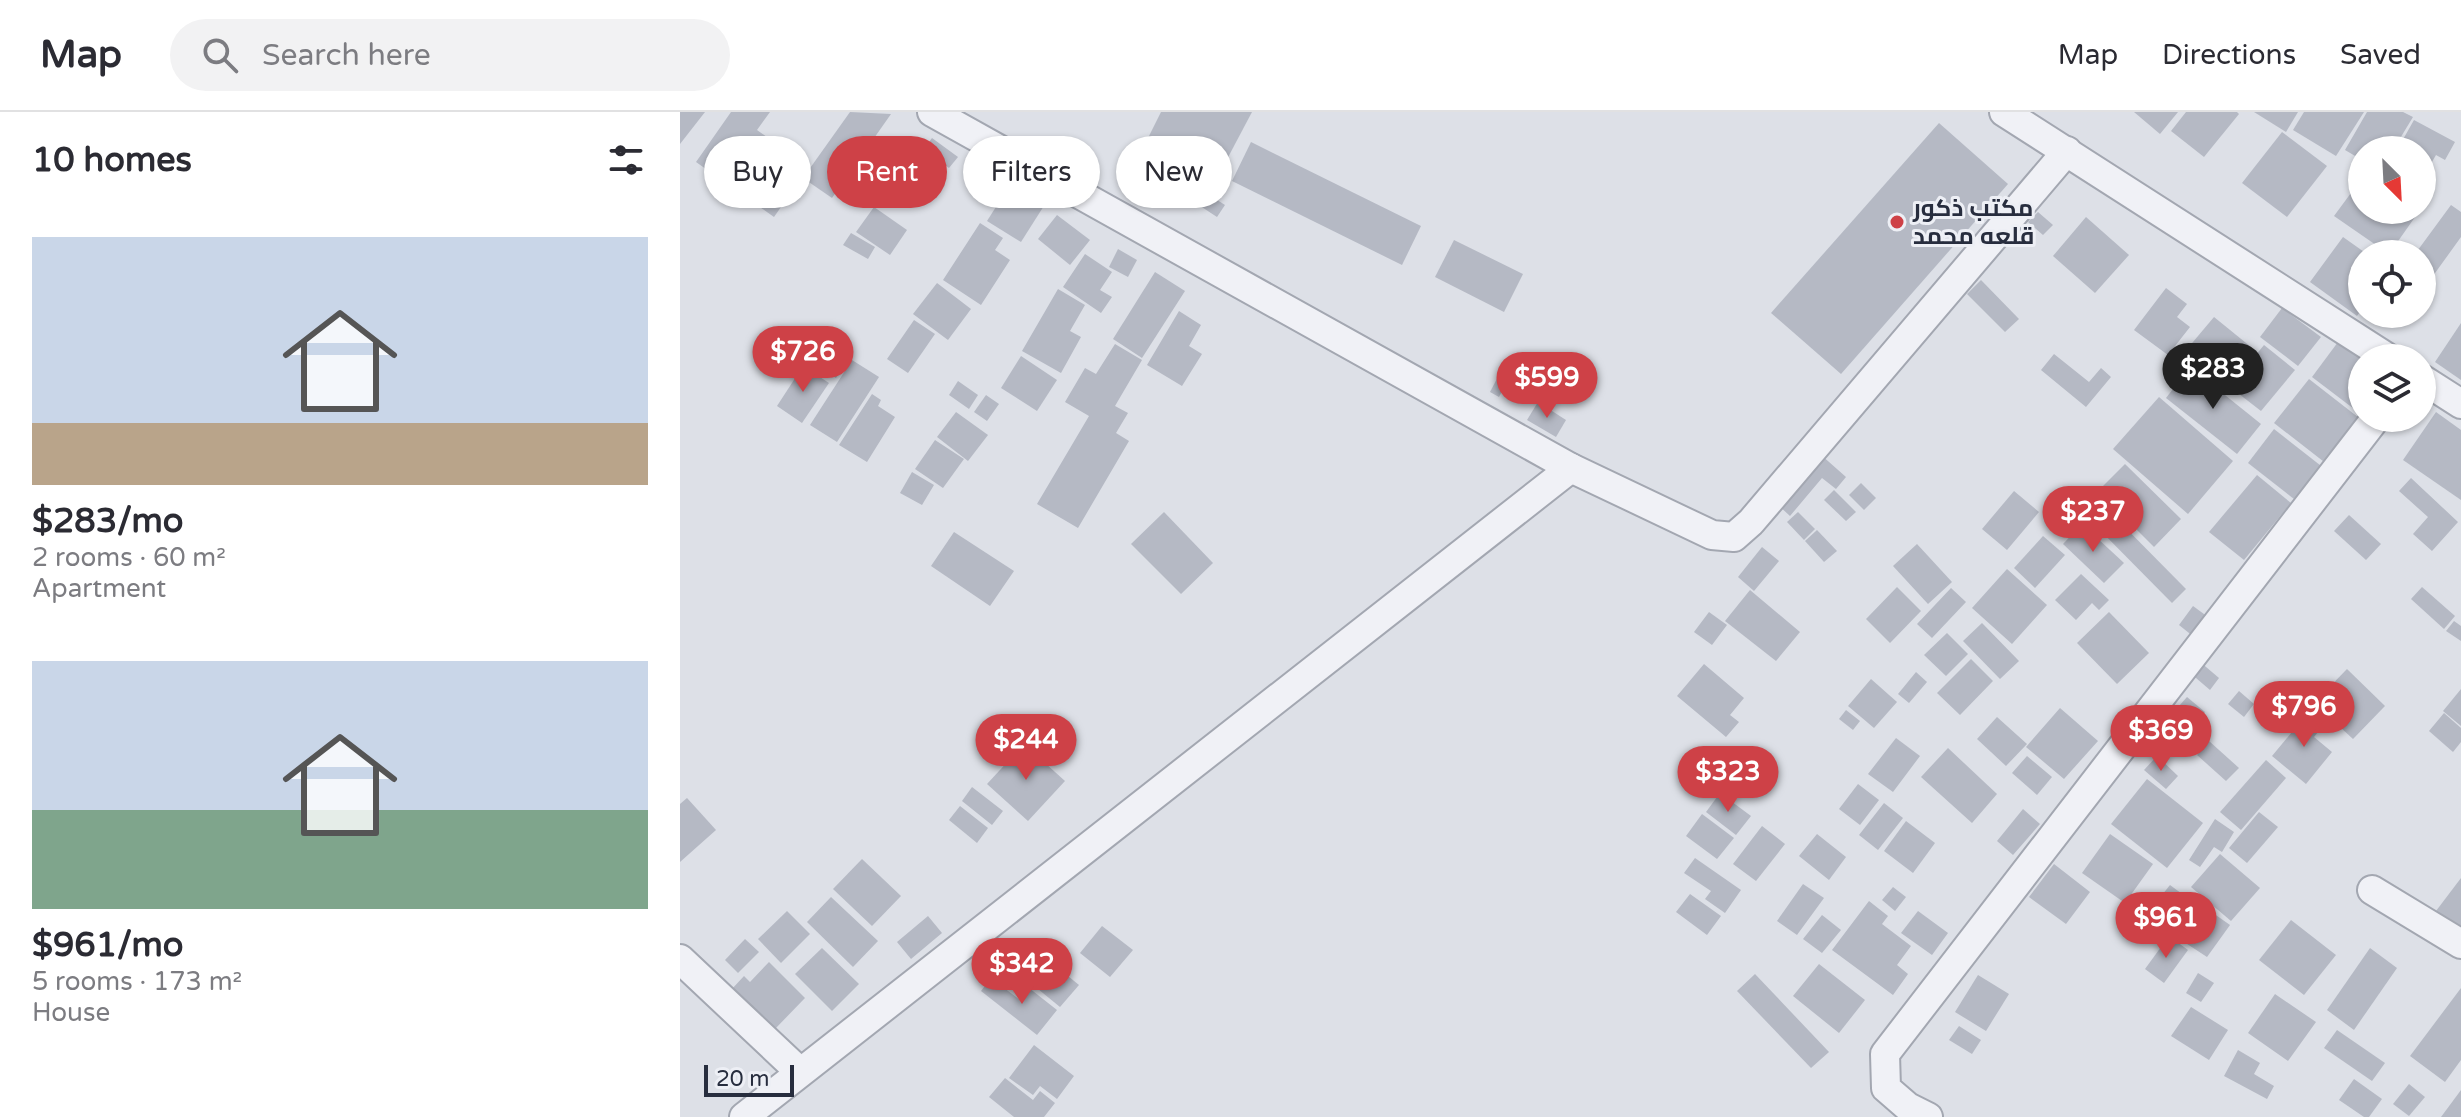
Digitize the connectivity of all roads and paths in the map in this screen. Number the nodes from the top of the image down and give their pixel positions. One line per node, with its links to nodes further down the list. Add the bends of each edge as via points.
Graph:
1 (932, 112): 8 (street)
2 (2004, 112): 3 (street)
3 (2067, 151): 4 (street); 8 (street, via 1734,537 1712,535)
4 (2366, 344)
5 (2436, 388): 6 (street)
6 (2461, 404)
7 (2365, 432): 14 (street, via 1885,1054 1886,1088)
8 (1571, 468): 12 (street)
9 (2372, 890): 10 (street)
10 (2461, 944)
11 (680, 959): 12 (street)
12 (800, 1072): 13 (street)
13 (744, 1117)
14 (1928, 1117)

